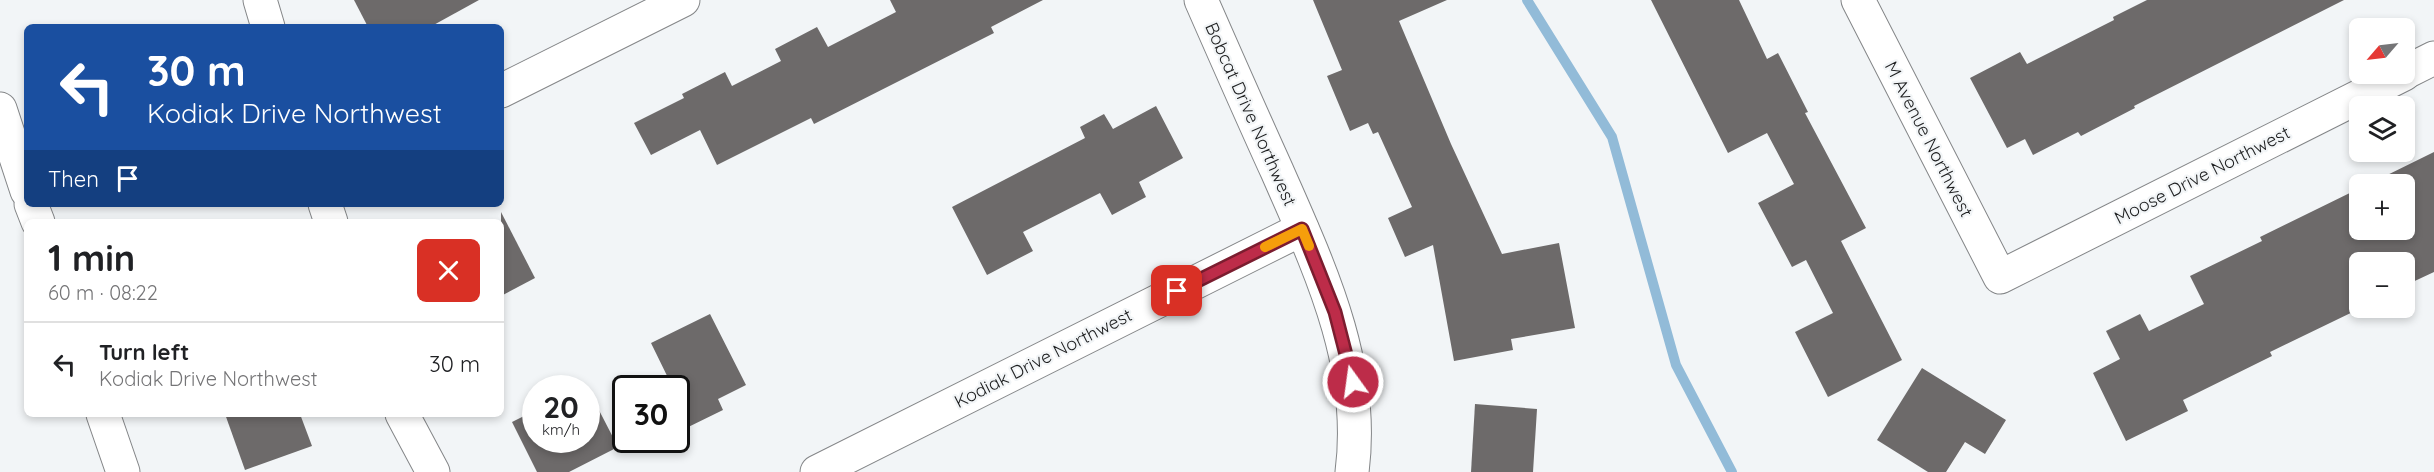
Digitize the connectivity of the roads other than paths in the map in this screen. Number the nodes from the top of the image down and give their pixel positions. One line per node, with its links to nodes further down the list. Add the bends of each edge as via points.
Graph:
1 (260, 0): 5 (street)
2 (683, 0): 9 (street)
3 (1201, 0): 13 (street, Bobcat Drive Northwest)
4 (1858, 0): 14 (street, M Avenue Northwest)
5 (266, 24)
6 (2434, 58): 7 (street, Moose Drive Northwest)
7 (2415, 68)
8 (2382, 84): 14 (street, Moose Drive Northwest)
9 (504, 90)
10 (0, 109): 11 (street)
11 (7, 159): 12 (street)
12 (24, 186)
13 (1302, 229): 19 (street, Kodiak Drive Northwest); 20 (street, Bobcat Drive Northwest, via 1335,312 1353,382)
14 (2000, 277)
15 (104, 417): 17 (street)
16 (404, 417): 18 (street)
17 (123, 472)
18 (433, 472)
19 (817, 472)
20 (1352, 472)

